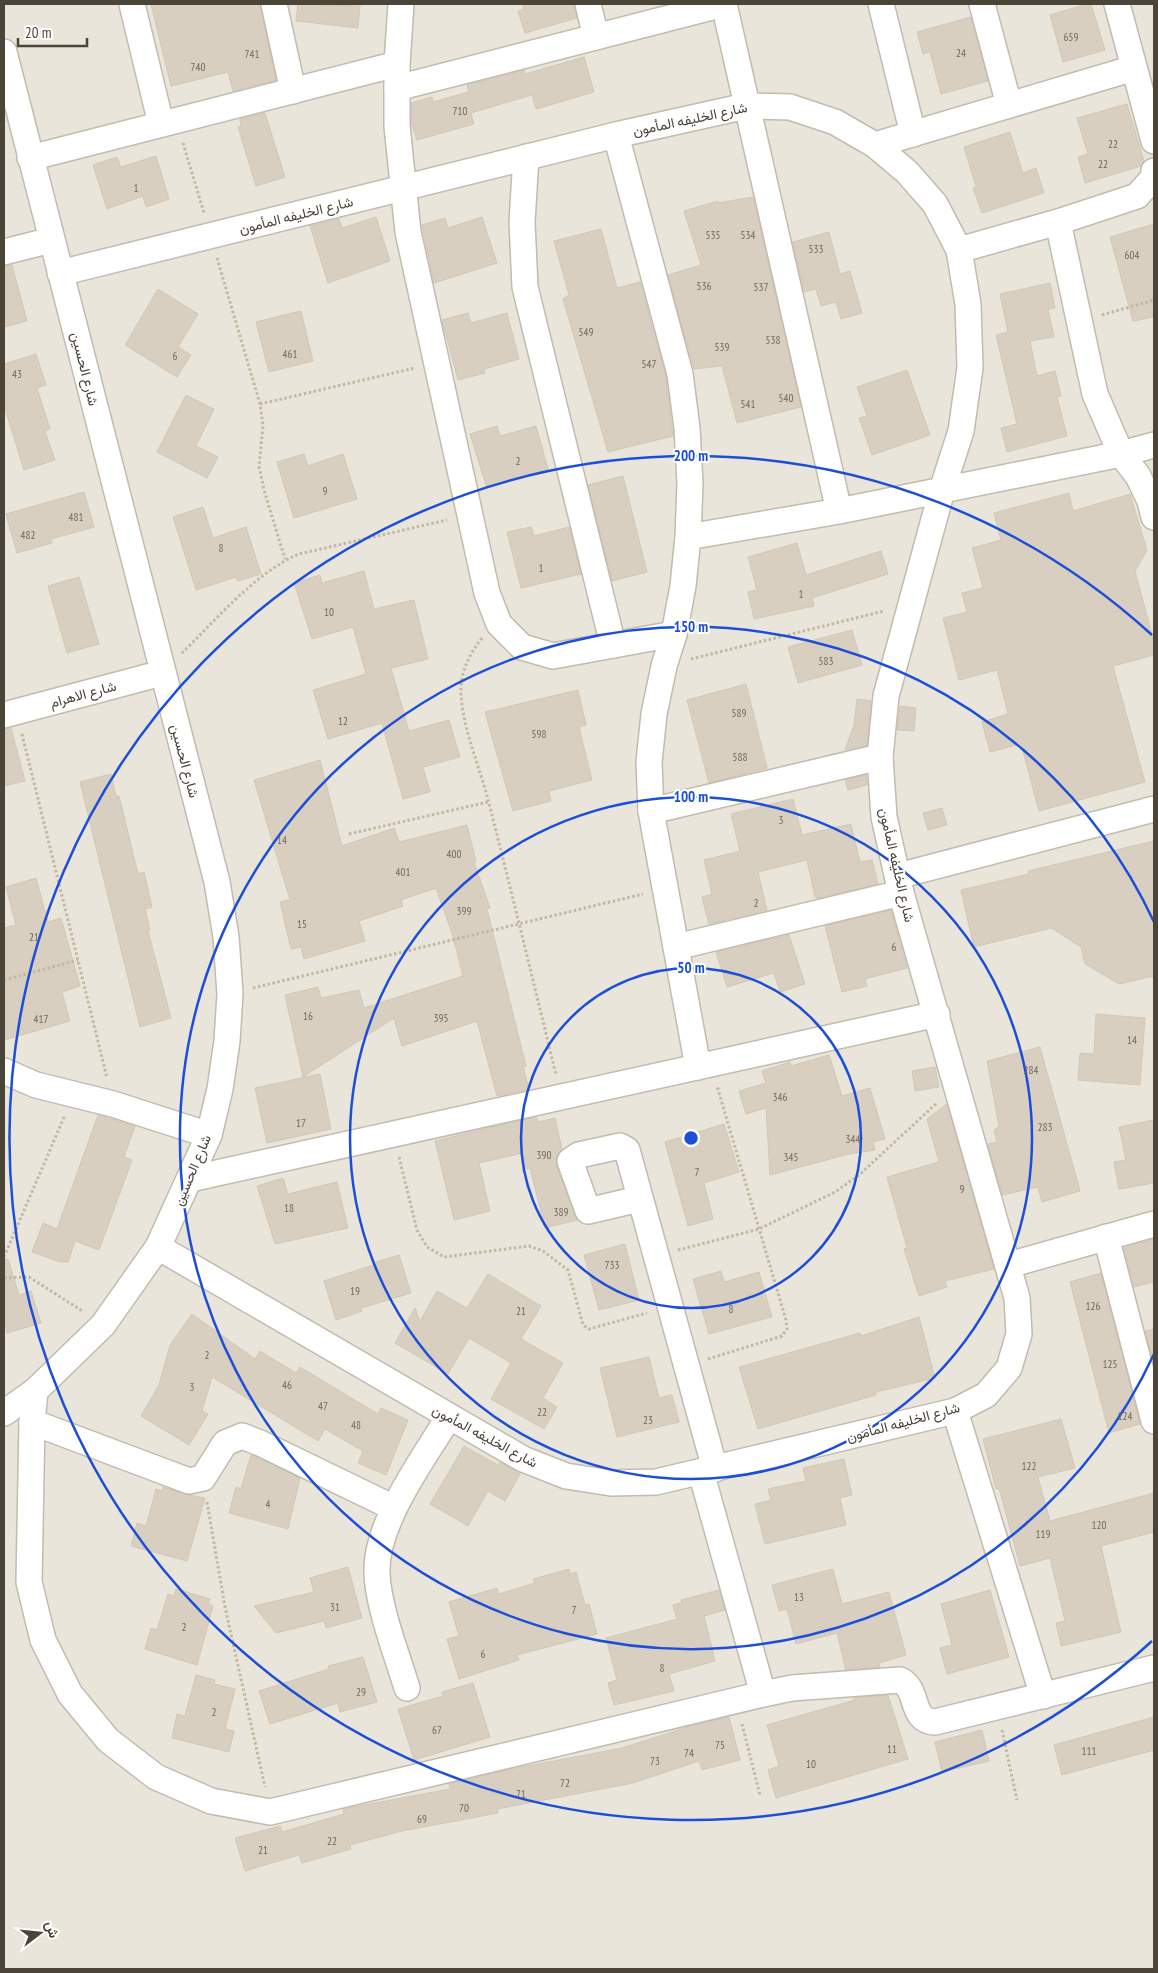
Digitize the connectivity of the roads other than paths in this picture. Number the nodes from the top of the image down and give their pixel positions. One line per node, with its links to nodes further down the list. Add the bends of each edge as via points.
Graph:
1 (132, 4): 17 (street)
2 (274, 4): 14 (street)
3 (401, 4): 11 (street)
4 (588, 4): 9 (street)
5 (724, 4): 9 (street); 16 (street)
6 (881, 4): 18 (street)
7 (982, 4): 15 (street)
8 (1117, 4): 12 (street)
9 (596, 37): 13 (street)
10 (4, 52): 23 (street, شارع الحسين)
11 (397, 64): 13 (street); 14 (street)
12 (1134, 68): 15 (street); 20 (street)
13 (397, 88): 25 (street)
14 (293, 91): 17 (street)
15 (1009, 105): 18 (street)
16 (746, 106): 19 (street, شارع الخليفه المأمون); 21 (street, شارع الخليفه المأمون, via 790,107 835,122); 34 (street)
17 (169, 122): 23 (street)
18 (913, 134): 21 (street)
19 (616, 135): 22 (street, شارع الخليفه المأمون); 36 (street, via 680,374 690,482)
20 (1154, 140)
21 (875, 145): 28 (street, شارع الخليفه المأمون, via 908,172 935,204)
22 (526, 157): 25 (street, شارع الخليفه المأمون); 38 (street, via 522,222 524,287)
23 (30, 158): 27 (street, شارع الحسين)
24 (1154, 176): 26 (street, via 1137,196)
25 (402, 188): 30 (street, شارع الخليفه المأمون); 38 (street, via 416,275 487,593 498,624 522,646 554,656)
26 (1058, 222): 28 (street); 32 (street, via 1095,394)
27 (51, 240): 29 (street); 30 (street, شارع الحسين)
28 (959, 250): 33 (street, شارع الخليفه المأمون, via 968,304 970,368 961,431)
29 (4, 252)
30 (60, 273): 39 (street, شارع الحسين)
31 (1154, 445): 32 (street)
32 (1121, 454): 33 (street); 35 (street, via 1138,476)
33 (942, 490): 34 (street); 41 (street, شارع الخليفه المأمون, via 886,696)
34 (839, 511): 36 (street)
35 (1154, 517)
36 (688, 537): 37 (street)
37 (674, 634): 38 (street); 43 (street, via 654,714)
38 (613, 645)
39 (162, 673): 40 (street, شارع الاهرام); 49 (street, شارع الحسين, via 217,882 226,937 230,994 228,1041)
40 (10, 713)
41 (880, 757): 43 (street); 44 (street, شارع الخليفه المأمون, via 884,817)
42 (1154, 809): 44 (street)
43 (651, 811): 45 (street)
44 (900, 885): 45 (street); 46 (street, شارع الخليفه المأمون)
45 (676, 947): 47 (street)
46 (938, 1014): 47 (street); 55 (street, شارع الخليفه المأمون)
47 (704, 1066): 50 (street)
48 (4, 1071): 49 (street, via 15,1078 113,1104)
49 (209, 1135): 50 (street, شارع الحسين)
50 (190, 1179): 54 (street, شارع الحسين)
51 (639, 1199): 51 (street, via 627,1150 620,1146 579,1155 570,1161 588,1211); 62 (street, via 686,1366)
52 (1154, 1224): 53 (street)
53 (1106, 1237): 55 (street); 60 (street)
54 (158, 1247): 56 (street, شارع الحسين, via 103,1325); 59 (street, شارع الخليفه المأمون)
55 (1009, 1265): 57 (street, شارع الخليفه المأمون, via 1017,1298 1019,1334 1009,1368 986,1395)
56 (34, 1391): 58 (street, شارع الحسين); 61 (street)
57 (955, 1411): 62 (street, شارع الخليفه المأمون); 67 (street)
58 (4, 1413)
59 (448, 1418): 62 (street, شارع الخليفه المأمون, via 523,1460 566,1476 611,1483 656,1482); 63 (street)
60 (1154, 1421)
61 (32, 1422): 63 (street, via 189,1481 203,1478 225,1443 242,1436); 66 (street, via 30,1582 43,1640 70,1694 108,1740 156,1777 211,1801 270,1812)
62 (708, 1470): 66 (street)
63 (394, 1508): 65 (street, via 381,1539 377,1573 383,1606)
64 (1154, 1668): 67 (street)
65 (407, 1688)
66 (763, 1694): 67 (street, via 792,1688 900,1680 911,1689 920,1717 927,1722)
67 (1043, 1696)

